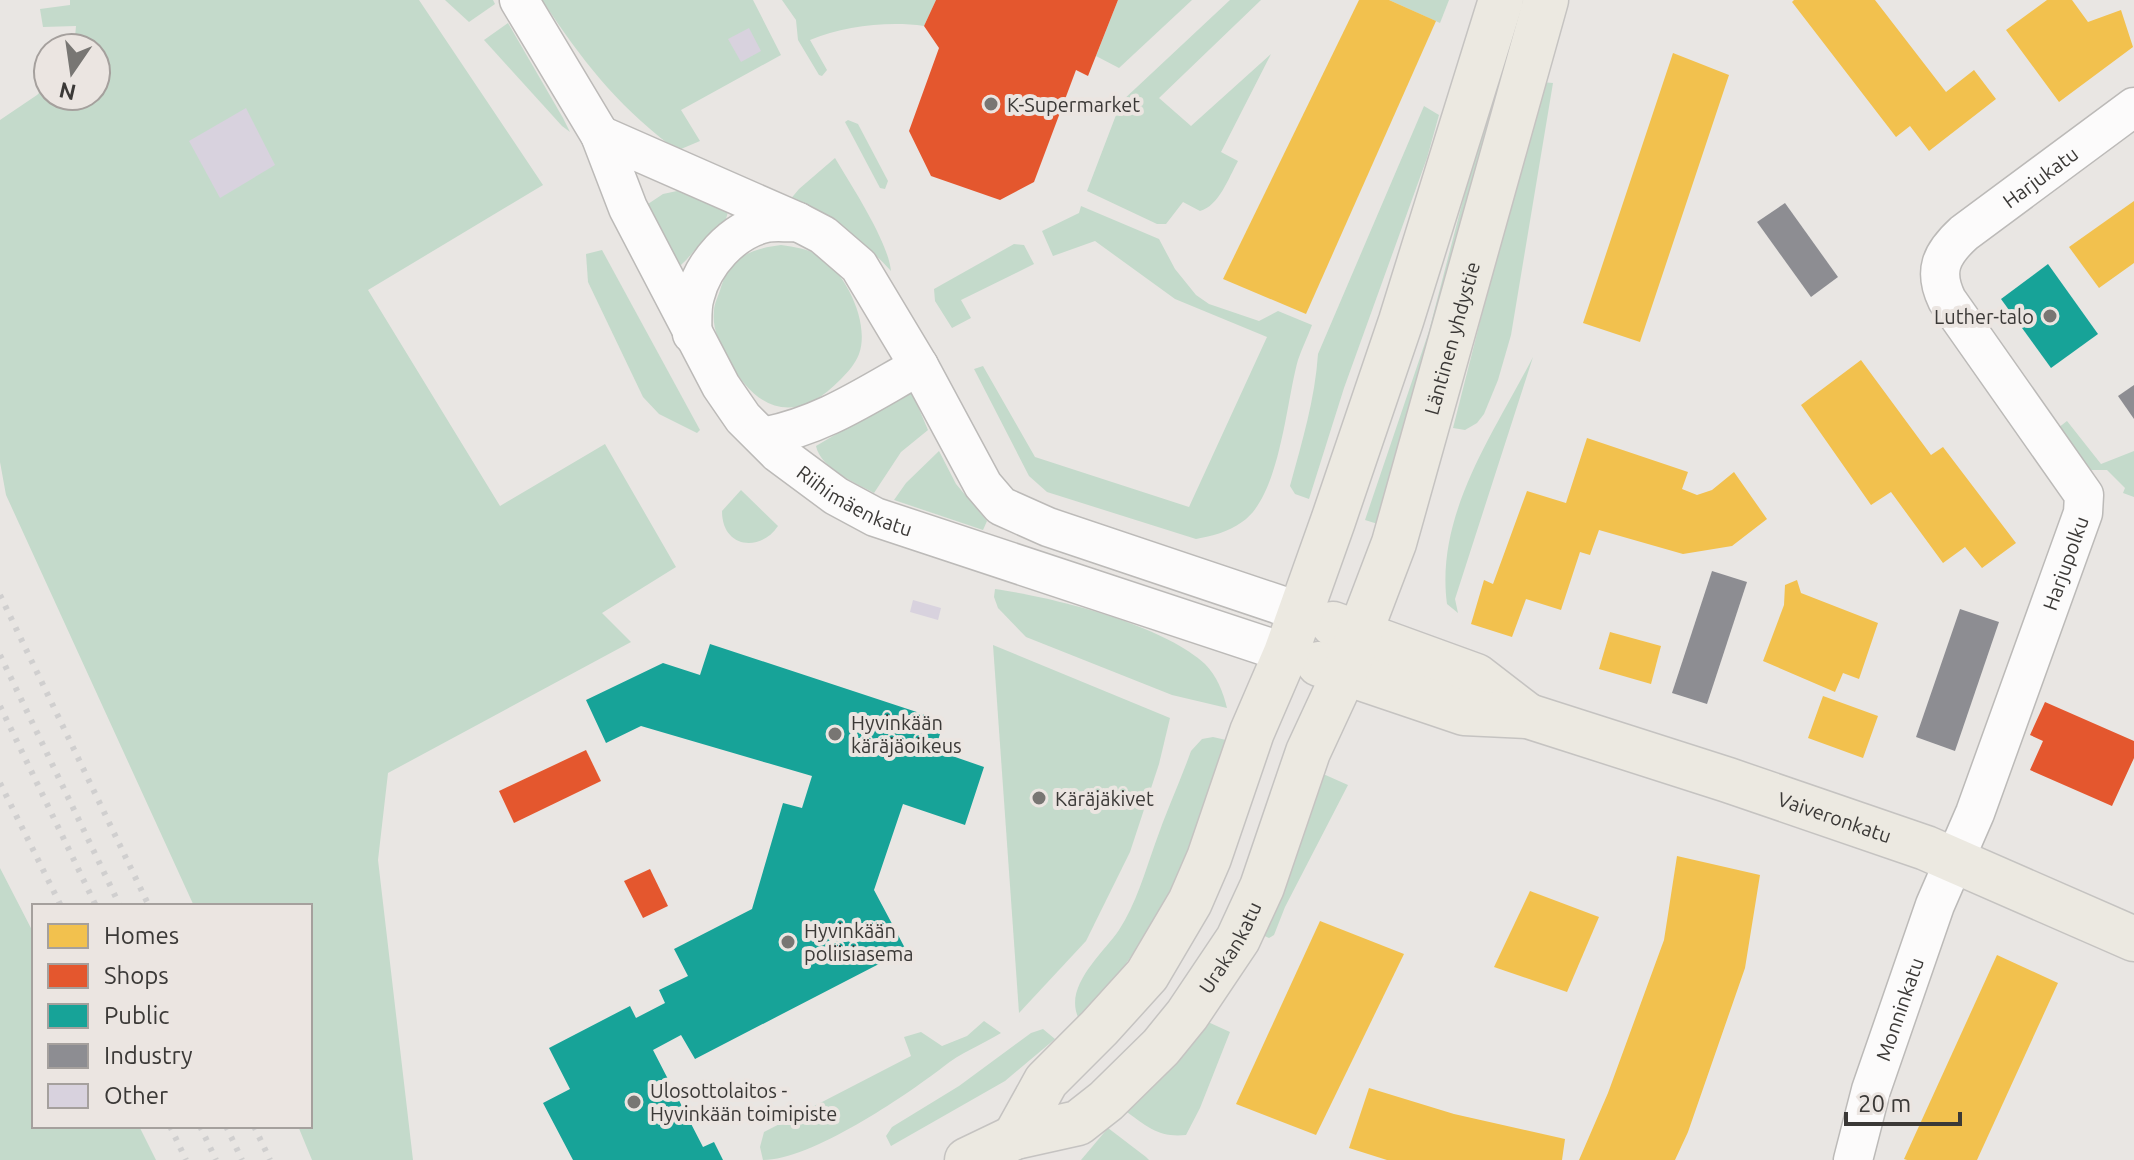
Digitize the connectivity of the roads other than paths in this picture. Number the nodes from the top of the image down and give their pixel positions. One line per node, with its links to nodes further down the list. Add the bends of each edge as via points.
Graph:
1 (519, 0): 5 (street, Riihimäenkatu)
2 (1501, 0): 11 (main road, via 1401,321)
3 (1546, 0): 13 (main road, Läntinen yhdystie, via 1394,543)
4 (2134, 107): 7 (street, Harjukatu)
5 (600, 135): 6 (street); 8 (street, Riihimäenkatu, via 628,208)
6 (798, 222): 8 (street, via 767,223 726,245 702,274 693,299); 9 (street, via 823,235 859,266)
7 (1947, 249): 14 (street, Harjupolku, via 1939,272 1947,300 2084,495 2083,513)
8 (692, 334): 10 (street, Riihimäenkatu, via 743,418)
9 (919, 366): 10 (street, via 829,417); 11 (street, via 983,485 1001,506 1048,527)
10 (763, 437): 12 (street, Riihimäenkatu, via 807,476 875,517)
11 (1301, 612): 12 (main road); 13 (main road, Vaiveronkatu)
12 (1286, 653): 13 (main road, Vaiveronkatu); 16 (main road, via 1252,732 1209,858 1168,941 1147,975 1046,1081)
13 (1352, 653): 14 (main road, Vaiveronkatu, via 1464,713 1528,716); 16 (main road, Urakankatu, via 1308,752 1262,887 1210,982 1161,1047 1106,1101 1078,1123)
14 (1956, 860): 15 (main road, Vaiveronkatu); 18 (street, Monninkatu, via 1935,905 1871,1090)
15 (2134, 939)
16 (1018, 1148): 17 (main road, Urakankatu)
17 (967, 1160)
18 (1853, 1160)

